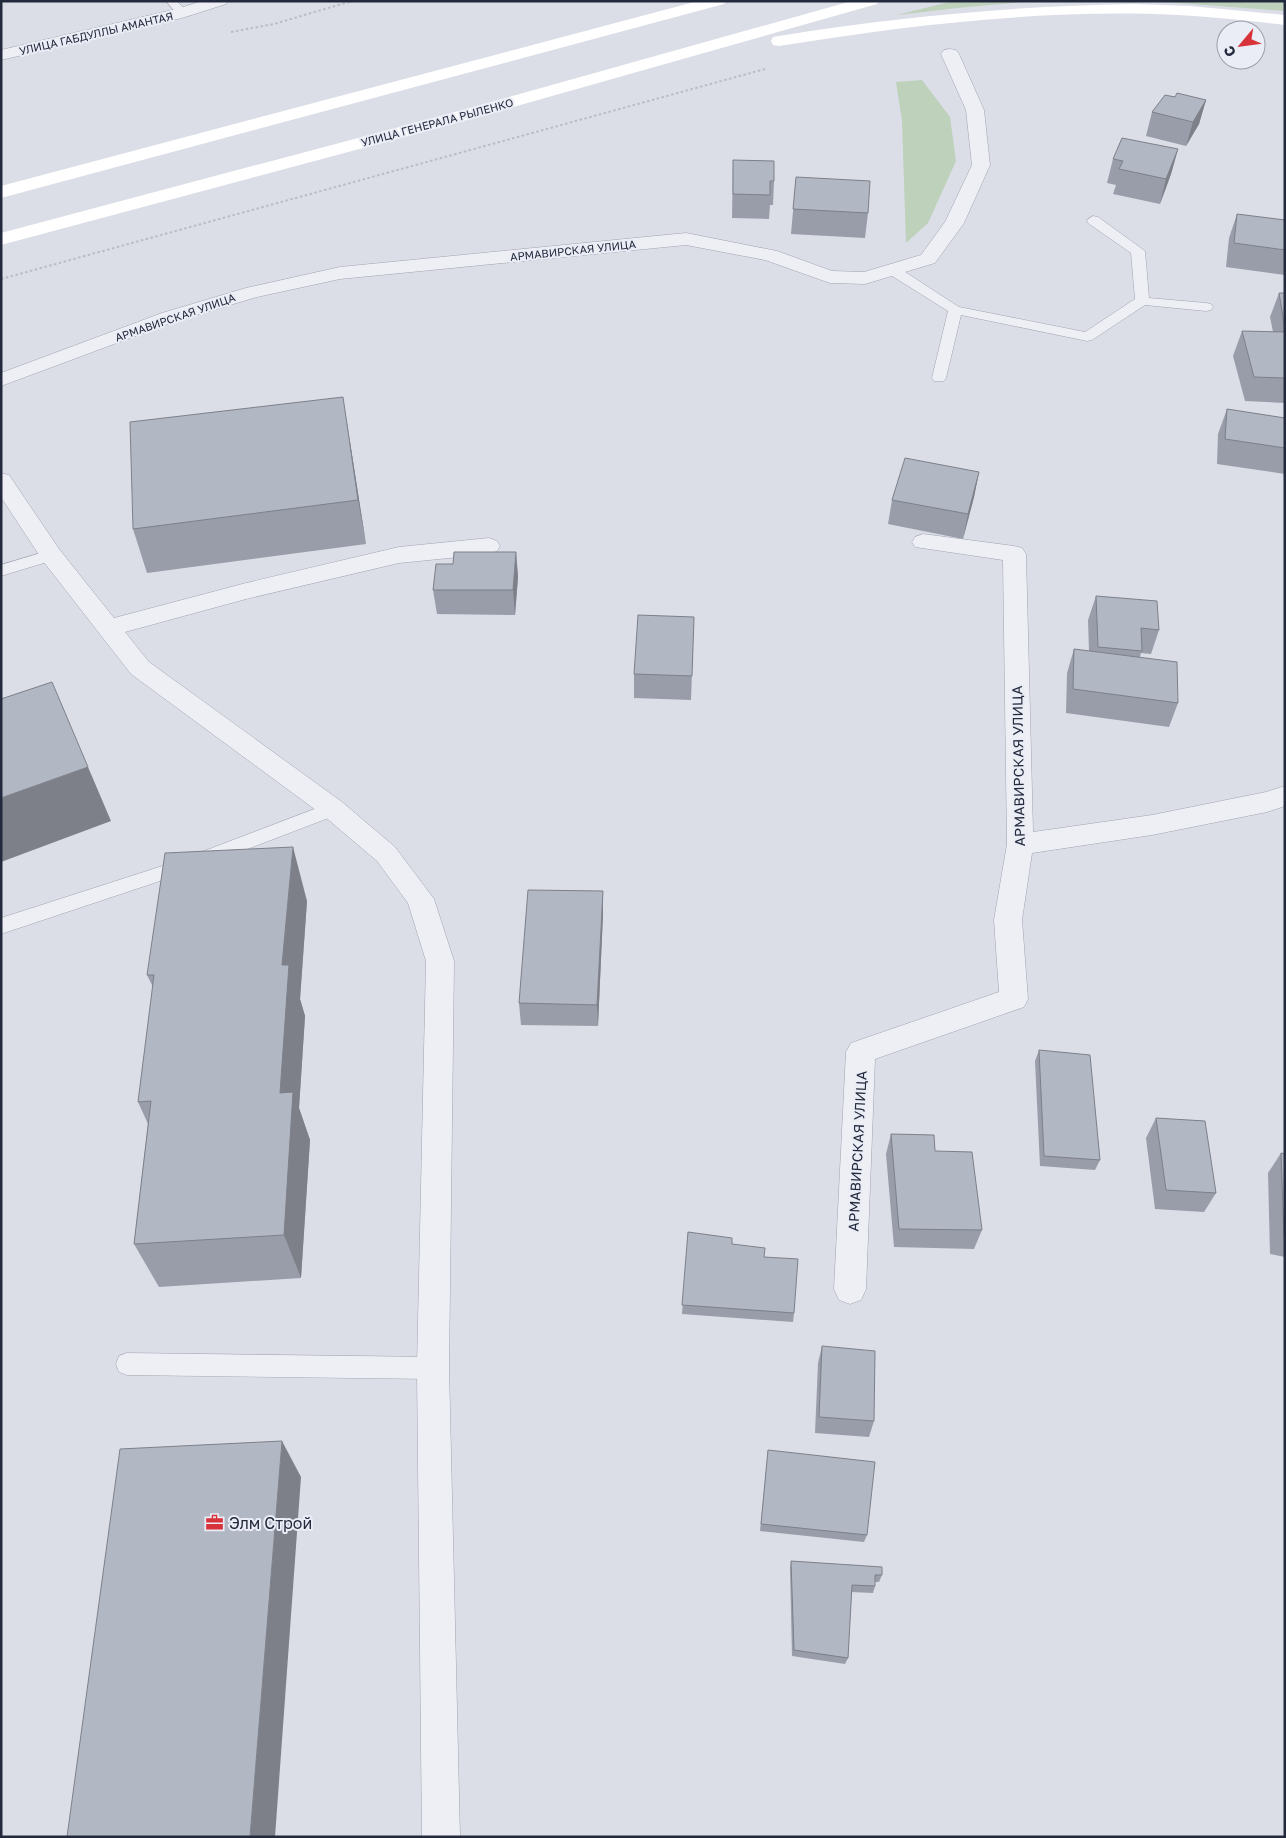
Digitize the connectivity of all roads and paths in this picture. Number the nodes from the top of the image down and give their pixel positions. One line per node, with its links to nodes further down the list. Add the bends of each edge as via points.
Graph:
1 (220, 1): 4 (street, УЛИЦА ГАБДУЛЛЫ АМАНТАЯ)
2 (718, 1): 10 (main road)
3 (870, 1): 8 (main road, УЛИЦА ГЕНЕРАЛА РЫЛЕНКО)
4 (176, 7): 6 (street, УЛИЦА ГАБДУЛЛЫ АМАНТАЯ)
5 (1285, 20): 8 (main road, via 1135,9 1009,12 900,22)
6 (1, 54)
7 (950, 54): 13 (street, АРМАВИРСКАЯ УЛИЦА, via 975,110 982,165 954,223 928,259)
8 (637, 66): 12 (main road, УЛИЦА ГЕНЕРАЛА РЫЛЕНКО)
9 (772, 67): 14 (path)
10 (1, 192)
11 (1093, 220): 15 (lane, via 1138,251)
12 (1, 239)
13 (894, 271): 17 (lane); 19 (street, АРМАВИРСКАЯ УЛИЦА, via 865,278 830,277 770,255 686,239 340,273 253,292 169,317)
14 (1, 279)
15 (1142, 301): 16 (lane); 17 (lane, via 1087,338)
16 (1206, 307)
17 (954, 310): 18 (lane)
18 (939, 378)
19 (1, 380)
20 (1, 480): 23 (street)
21 (923, 542): 28 (street, АРМАВИРСКАЯ УЛИЦА, via 1014,554)
22 (490, 546): 25 (street, via 399,555)
23 (51, 555): 24 (lane); 25 (street)
24 (1, 571)
25 (109, 628): 27 (street, via 140,668)
26 (1285, 796): 28 (street, via 1152,825)
27 (333, 809): 29 (lane, via 184,866); 32 (street, via 386,854 420,899 440,961)
28 (1020, 844): 30 (street, АРМАВИРСКАЯ УЛИЦА, via 1008,920 1014,1000 861,1052)
29 (1, 926)
30 (850, 1289)
31 (126, 1364): 32 (lane)
32 (433, 1368): 33 (street)
33 (441, 1837)

